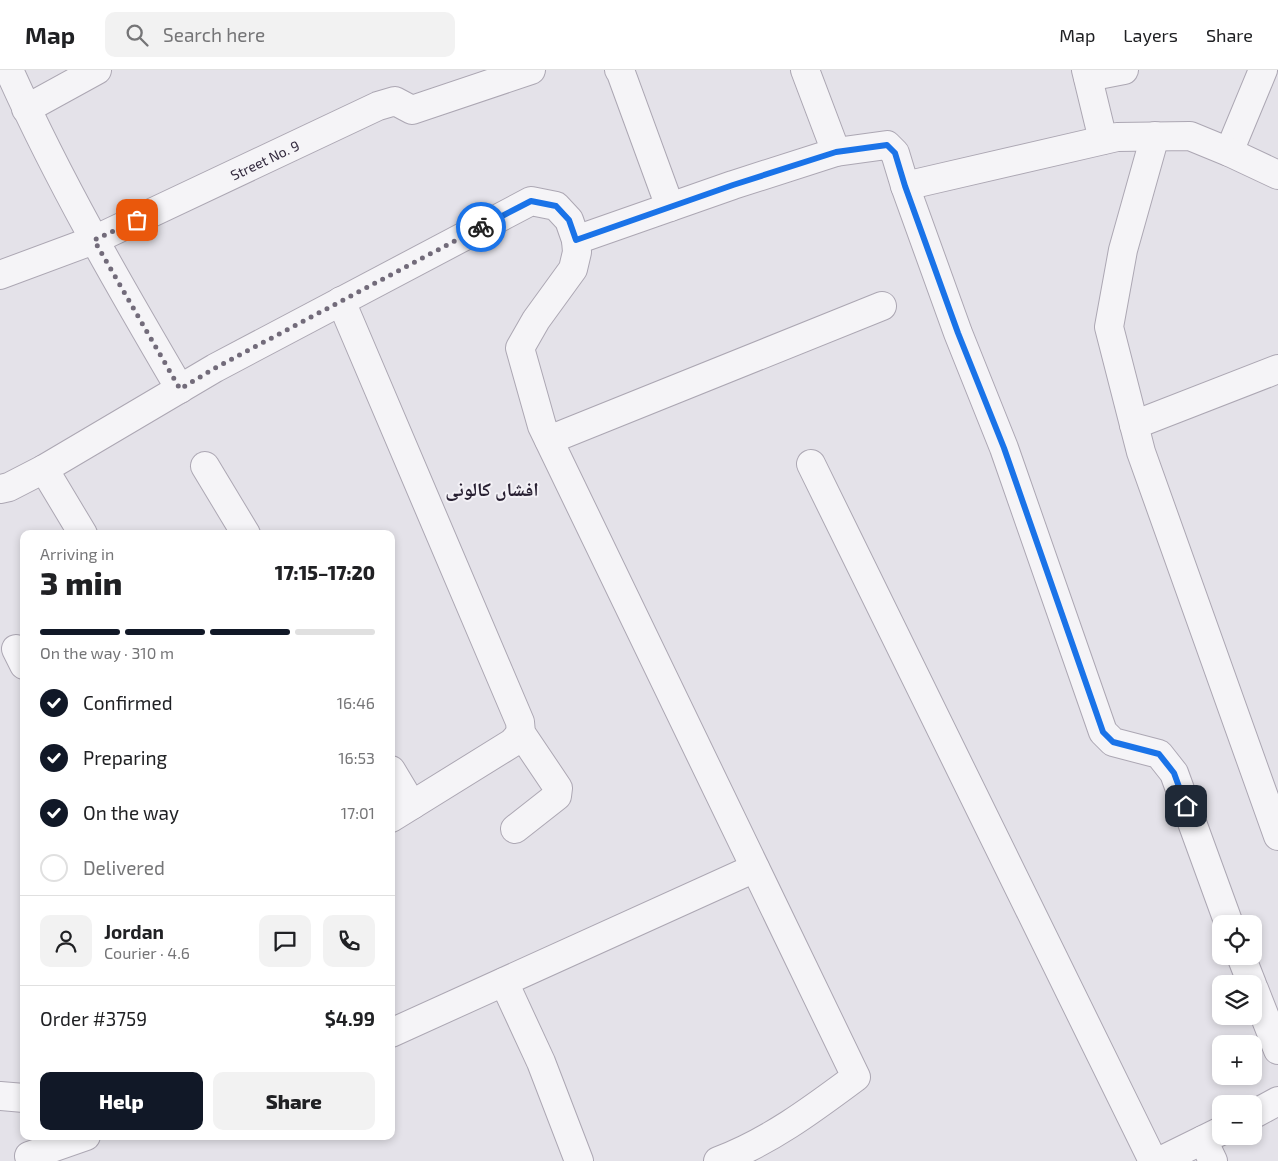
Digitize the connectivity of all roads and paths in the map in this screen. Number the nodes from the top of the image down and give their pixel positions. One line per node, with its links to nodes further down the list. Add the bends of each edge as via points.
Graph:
1 (9, 70): 9 (street)
2 (97, 70): 9 (street)
3 (531, 70): 17 (street, Street No. 9, via 412,110 395,102 378,106)
4 (619, 70): 16 (street)
5 (805, 70): 12 (street)
6 (1124, 70): 8 (street)
7 (1263, 70): 13 (street)
8 (1087, 74): 11 (street)
9 (26, 109): 17 (street)
10 (1155, 136): 11 (street); 13 (street, via 1190,136); 24 (street, via 1123,250 1109,327)
11 (1103, 140): 15 (street)
12 (836, 152): 15 (street, via 887,145 895,153); 16 (street)
13 (1229, 152): 14 (street)
14 (1278, 175)
15 (905, 186): 38 (street, via 1004,448 1103,732 1113,742 1159,754 1174,773)
16 (670, 207): 18 (street)
17 (94, 240): 19 (street, Street No. 9); 23 (street)
18 (576, 240): 20 (street, via 569,220 556,206 531,201); 25 (street, via 573,269 520,348)
19 (0, 275)
20 (341, 302): 23 (street); 32 (street, via 520,722)
21 (882, 306): 25 (street)
22 (1278, 369): 24 (street)
23 (180, 389): 28 (street)
24 (1134, 425): 36 (street, via 1144,462)
25 (549, 440): 37 (street)
26 (811, 464): 52 (street)
27 (205, 466): 31 (street)
28 (44, 469): 29 (street); 30 (street)
29 (0, 489)
30 (81, 530)
31 (244, 530)
32 (521, 733): 34 (street, via 512,742); 35 (street, via 558,788 557,796)
33 (395, 785): 34 (street)
34 (402, 811)
35 (515, 829)
36 (1278, 836)
37 (755, 868): 39 (street); 51 (street, via 856,1077 807,1114 741,1152)
38 (1226, 915)
39 (504, 982): 41 (street); 50 (street, via 541,1062)
40 (1262, 1009): 42 (street)
41 (395, 1031)
42 (1278, 1050)
43 (0, 1096): 44 (street)
44 (20, 1098)
45 (1278, 1101): 46 (street)
46 (1262, 1110)
47 (71, 1140): 49 (street)
48 (1212, 1144): 53 (street)
49 (29, 1151)
50 (579, 1161)
51 (718, 1161)
52 (1153, 1161)
53 (1160, 1161)

